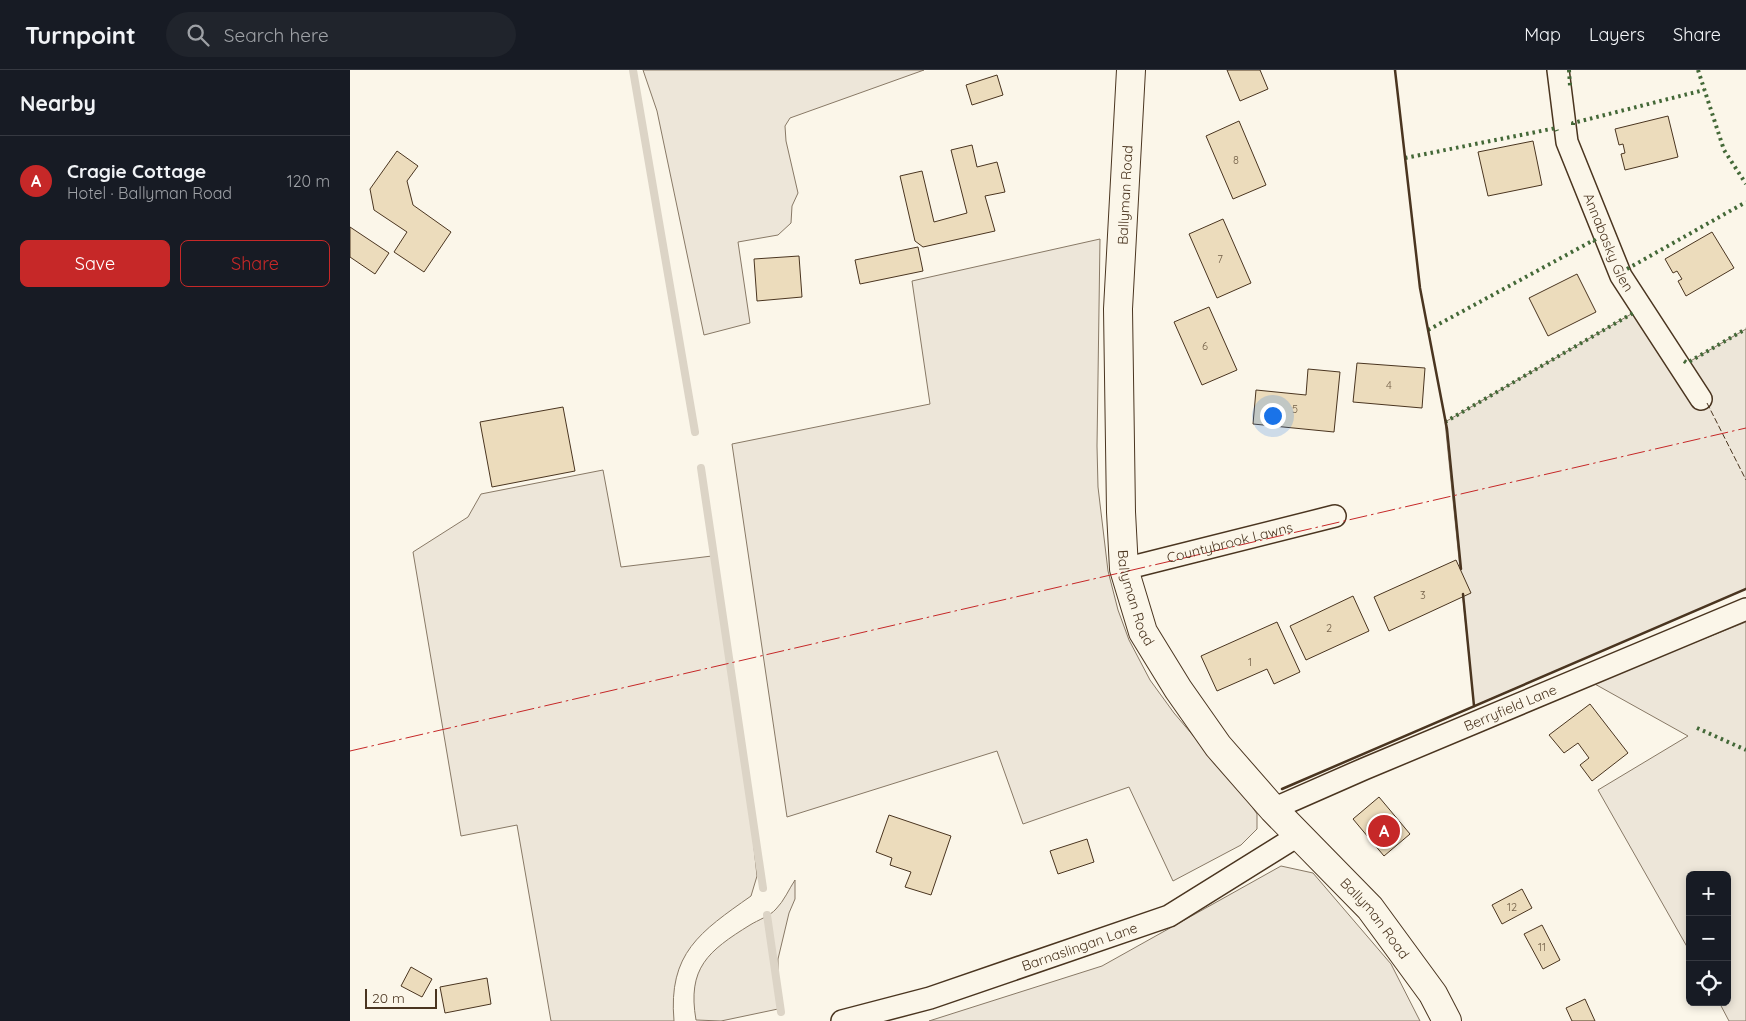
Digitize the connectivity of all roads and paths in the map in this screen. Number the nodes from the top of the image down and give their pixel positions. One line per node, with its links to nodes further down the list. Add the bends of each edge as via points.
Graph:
1 (1131, 70): 5 (street, Ballyman Road, via 1118,310)
2 (1558, 70): 3 (street, Annabasky Glen, via 1567,142 1621,276)
3 (1701, 399)
4 (1334, 516): 5 (street, Countybrook Lawns)
5 (1124, 570): 7 (street, Ballyman Road, via 1143,632 1178,689 1218,746)
6 (1746, 609): 7 (street, Berryfield Lane)
7 (1274, 809): 8 (street, Ballyman Road)
8 (1299, 835): 9 (street, Barnaslingan Lane, via 1169,916 930,998); 10 (street, Ballyman Road, via 1370,908 1433,994)
9 (842, 1021)
10 (1447, 1021)

